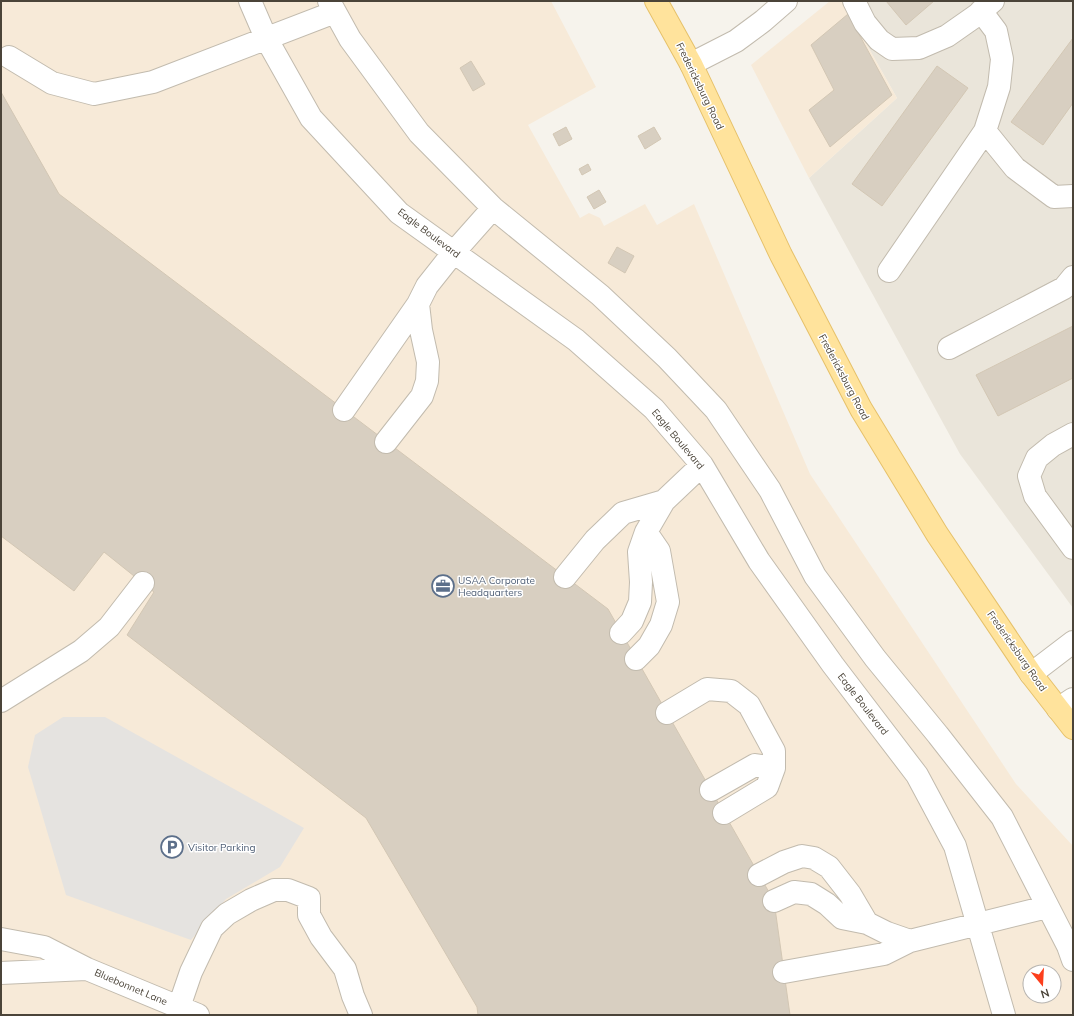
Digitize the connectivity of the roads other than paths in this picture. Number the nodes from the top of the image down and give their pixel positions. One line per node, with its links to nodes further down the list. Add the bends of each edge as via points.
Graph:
1 (250, 1): 7 (street, Eagle Boulevard)
2 (656, 1): 9 (main road, Fredericksburg Road)
3 (786, 1): 9 (street, via 736,41)
4 (854, 1): 6 (street, via 865,23 879,40 892,49 919,48 947,36)
5 (332, 6): 7 (street); 12 (street, via 350,39 419,133)
6 (987, 6): 10 (street, via 996,30 1002,59 999,87)
7 (266, 38): 8 (street, via 153,82 94,94 52,83); 13 (street, Eagle Boulevard, via 311,118 399,213)
8 (9, 58)
9 (691, 64): 30 (main road, Fredericksburg Road, via 782,255 861,409 937,534)
10 (985, 131): 11 (street, via 1014,168 1054,197); 14 (street)
11 (1073, 196)
12 (493, 208): 13 (street); 40 (street, via 600,295 667,358 716,410 770,490 814,576 875,658 1002,817)
13 (454, 252): 16 (street, via 427,286); 21 (street, Eagle Boulevard, via 576,340 654,409)
14 (889, 271)
15 (1073, 277): 17 (street, via 1064,288)
16 (418, 304): 18 (street); 20 (street, via 428,362 427,382 422,396)
17 (949, 348)
18 (344, 410)
19 (1073, 434): 24 (street, via 1037,458 1029,476 1035,496)
20 (386, 442)
21 (702, 465): 22 (street); 42 (street, Eagle Boulevard, via 759,561 833,665 917,774 955,846)
22 (664, 501): 23 (street); 25 (street, via 623,513 595,540)
23 (646, 532): 27 (street, via 639,552 642,582 640,602 632,621); 29 (street, via 658,551 668,602 661,625 649,646)
24 (1073, 548)
25 (565, 577)
26 (143, 583): 31 (street, via 109,627 81,651)
27 (621, 633)
28 (1073, 642): 30 (street)
29 (636, 659)
30 (1031, 674): 32 (main road, Fredericksburg Road)
31 (1, 701)
32 (1066, 704): 34 (main road, Fredericksburg Road)
33 (667, 713): 35 (street, via 707,689 731,691 749,704 774,751)
34 (1073, 728)
35 (774, 768): 36 (street, via 755,765); 37 (street, via 767,787)
36 (711, 790)
37 (724, 813)
38 (759, 875): 41 (street, via 802,856 814,858 829,867 850,894)
39 (774, 901): 41 (street, via 794,892 811,894 842,918)
40 (1047, 907): 42 (street); 45 (street)
41 (867, 923): 44 (street)
42 (978, 925): 44 (street); 51 (street, Eagle Boulevard)
43 (1, 939): 46 (street, Bluebonnet Lane, via 44,947)
44 (910, 941): 47 (street, via 884,954)
45 (1073, 960)
46 (87, 969): 48 (street, Bluebonnet Lane); 49 (street, Bluebonnet Lane)
47 (784, 972)
48 (1, 973)
49 (188, 1011): 50 (street, via 191,972 212,928 227,914 251,900 274,890 288,890 309,898 309,915 321,937 345,968)
50 (361, 1015)
51 (1004, 1015)

